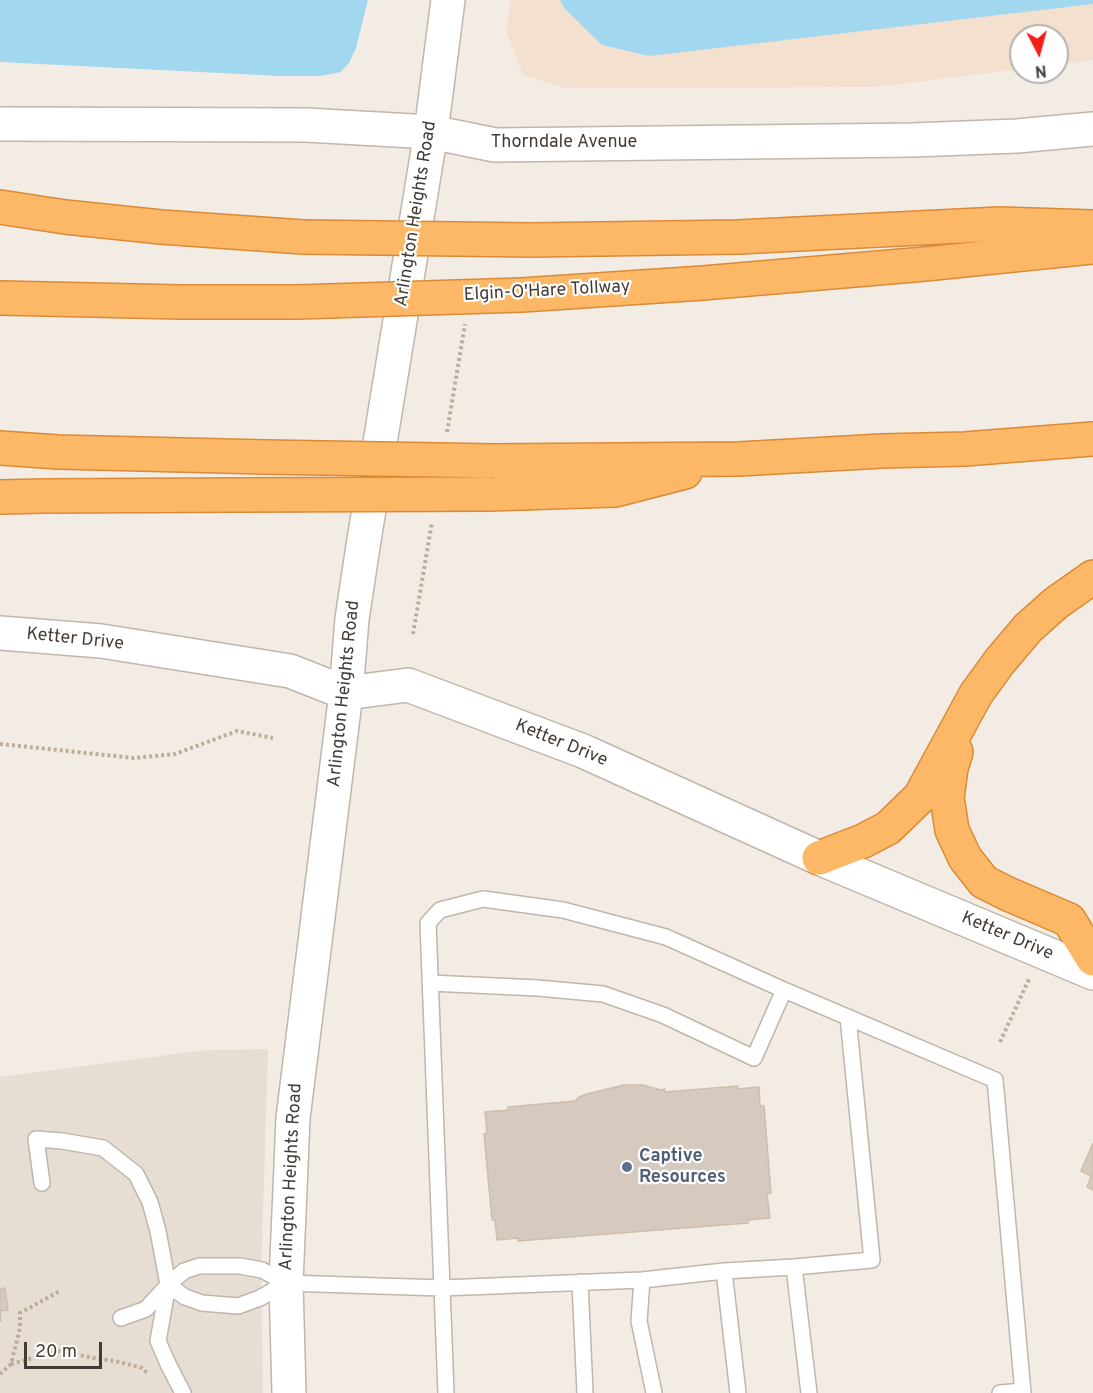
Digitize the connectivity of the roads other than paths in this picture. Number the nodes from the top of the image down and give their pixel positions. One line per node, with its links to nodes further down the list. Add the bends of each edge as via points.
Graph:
1 (448, 0): 4 (street, Arlington Heights Road)
2 (0, 124): 4 (street, Thorndale Avenue, via 306,125)
3 (1093, 129): 4 (street, Thorndale Avenue, via 901,140 495,145)
4 (431, 132): 15 (street, Arlington Heights Road, via 352,619)
5 (0, 207): 6 (highway, bridge, via 161,227 303,237 532,240 738,237 1000,224)
6 (1093, 227)
7 (1093, 247): 8 (highway, Elgin-O'Hare Tollway, bridge, via 727,281 522,295 297,302)
8 (0, 298)
9 (1093, 439): 11 (highway)
10 (0, 448): 11 (highway, bridge, via 495,461)
11 (740, 459): 12 (highway, bridge, via 615,490)
12 (0, 497)
13 (1093, 577): 16 (highway, via 1028,628)
14 (0, 633): 15 (street, Ketter Drive, via 101,641 290,671)
15 (346, 693): 17 (street, Ketter Drive, via 408,685 583,752); 28 (street, Arlington Heights Road, via 293,1118)
16 (976, 694): 17 (highway, via 920,797 888,828); 18 (highway, via 951,768 947,798 952,830 965,858 984,882 1069,920)
17 (819, 858): 19 (street, Ketter Drive)
18 (1093, 959)
19 (1093, 973)
20 (430, 983): 21 (lane, via 603,994 663,1015 754,1058); 21 (lane, via 428,923 440,910 483,899 563,910 666,937); 30 (lane)
21 (784, 990): 22 (lane)
22 (848, 1017): 24 (lane, via 872,1260); 33 (lane, via 995,1080)
23 (42, 1183): 29 (lane, via 36,1139 103,1148 136,1174 150,1202)
24 (794, 1267): 25 (lane); 39 (lane)
25 (724, 1271): 26 (lane); 38 (lane)
26 (642, 1280): 27 (lane); 37 (lane, via 639,1321)
27 (580, 1282): 30 (lane); 36 (lane)
28 (286, 1283): 29 (lane, via 262,1270 200,1266 184,1271); 29 (lane, via 238,1306 202,1303); 30 (lane); 34 (street, Arlington Heights Road)
29 (168, 1285): 31 (lane, via 146,1309); 32 (lane, via 158,1341)
30 (442, 1288): 35 (lane)
31 (122, 1318)
32 (181, 1389)
33 (1023, 1392): 40 (lane)
34 (289, 1393)
35 (446, 1393)
36 (585, 1393)
37 (654, 1393)
38 (738, 1393)
39 (809, 1393)
40 (1000, 1393)

